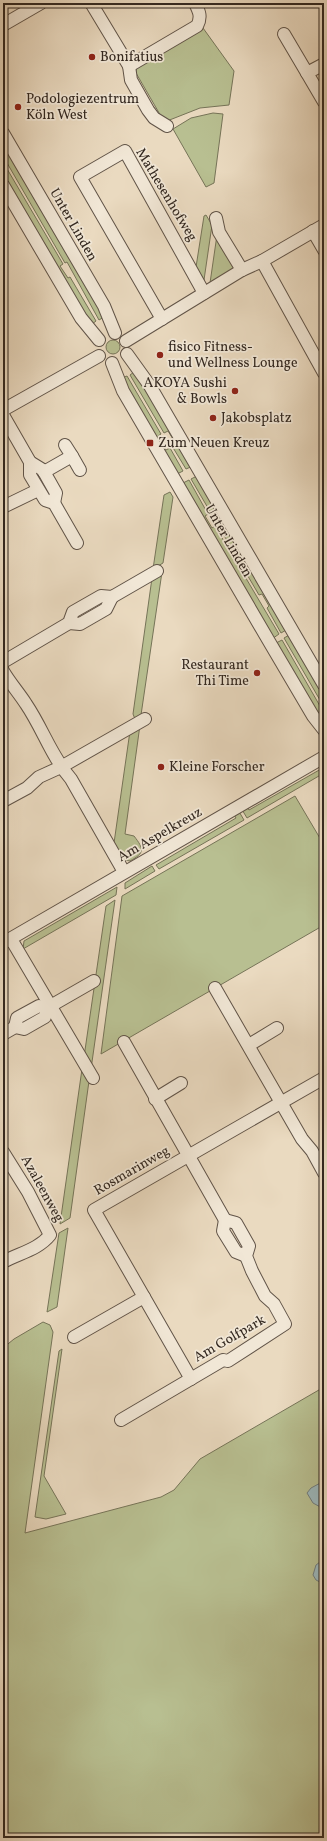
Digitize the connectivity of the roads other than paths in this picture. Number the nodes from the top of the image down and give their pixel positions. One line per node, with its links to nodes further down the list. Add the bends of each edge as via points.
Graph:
1 (41, 3): 4 (street)
2 (90, 3): 7 (street)
3 (194, 3): 7 (street, via 199,10 200,20 197,26)
4 (3, 25)
5 (284, 34): 8 (street)
6 (324, 64): 8 (street)
7 (129, 66): 10 (street, via 131,80 148,110 154,118)
8 (307, 74): 9 (street)
9 (324, 102)
10 (167, 126)
11 (3, 133): 21 (street, Unter Linden, via 104,306)
12 (3, 186): 22 (street, via 81,318)
13 (216, 218): 18 (street, Mathesenhofweg, via 219,232)
14 (324, 225): 15 (street)
15 (313, 231): 16 (street); 17 (street)
16 (324, 250)
17 (262, 261): 18 (street); 27 (street)
18 (242, 270): 19 (street)
19 (204, 293): 20 (street); 20 (street, Mathesenhofweg, via 125,152 80,177)
20 (162, 319): 23 (street)
21 (115, 332): 22 (street, via 106,334); 23 (street)
22 (99, 340): 25 (street, via 97,348)
23 (126, 341): 24 (street)
24 (127, 354): 26 (street, via 120,362); 42 (street, Unter Linden, via 150,386)
25 (100, 356): 26 (street); 28 (street)
26 (112, 363): 44 (street, Unter Linden, via 123,391 313,716)
27 (324, 374)
28 (3, 410)
29 (3, 415): 32 (street)
30 (65, 445): 31 (street)
31 (72, 456): 33 (street); 34 (street)
32 (30, 462): 34 (street); 35 (street, via 30,475)
33 (80, 470)
34 (44, 472): 36 (street, via 56,493)
35 (38, 490): 36 (street, via 44,500); 37 (street)
36 (54, 503): 38 (street)
37 (3, 507)
38 (77, 543)
39 (157, 571): 40 (street, via 112,597 101,596 72,612 69,622)
40 (3, 662)
41 (3, 671): 46 (street, via 26,704)
42 (324, 685)
43 (145, 719): 46 (street)
44 (324, 730)
45 (324, 757): 48 (street, Am Aspelkreuz)
46 (61, 767): 47 (street, via 39,777 27,788); 48 (street, via 71,779)
47 (3, 801)
48 (124, 872): 49 (street, Am Aspelkreuz)
49 (7, 941): 52 (street, Am Aspelkreuz)
50 (94, 981): 52 (street)
51 (215, 988): 56 (street)
52 (48, 1008): 54 (street, via 39,1006 17,1018 15,1027); 57 (street, Am Aspelkreuz)
53 (277, 1028): 56 (street)
54 (3, 1034)
55 (124, 1042): 60 (street, Rosmarinweg)
56 (249, 1045): 61 (street)
57 (93, 1078)
58 (324, 1078): 61 (street, Rosmarinweg)
59 (181, 1083): 60 (street)
60 (155, 1099): 63 (street, Rosmarinweg)
61 (282, 1102): 63 (street, Rosmarinweg); 64 (street)
62 (3, 1152): 65 (street, Azaleenweg, via 24,1185 50,1235 30,1251)
63 (188, 1156): 66 (street, Rosmarinweg, via 94,1210); 68 (street, Am Golfpark, via 225,1220 236,1224 249,1246 246,1256 252,1271 265,1296 274,1304 285,1324 234,1358 223,1360)
64 (324, 1173)
65 (3, 1262)
66 (144, 1297): 67 (street); 68 (street, Rosmarinweg)
67 (74, 1337)
68 (192, 1379): 69 (street, Am Golfpark)
69 (121, 1420)

